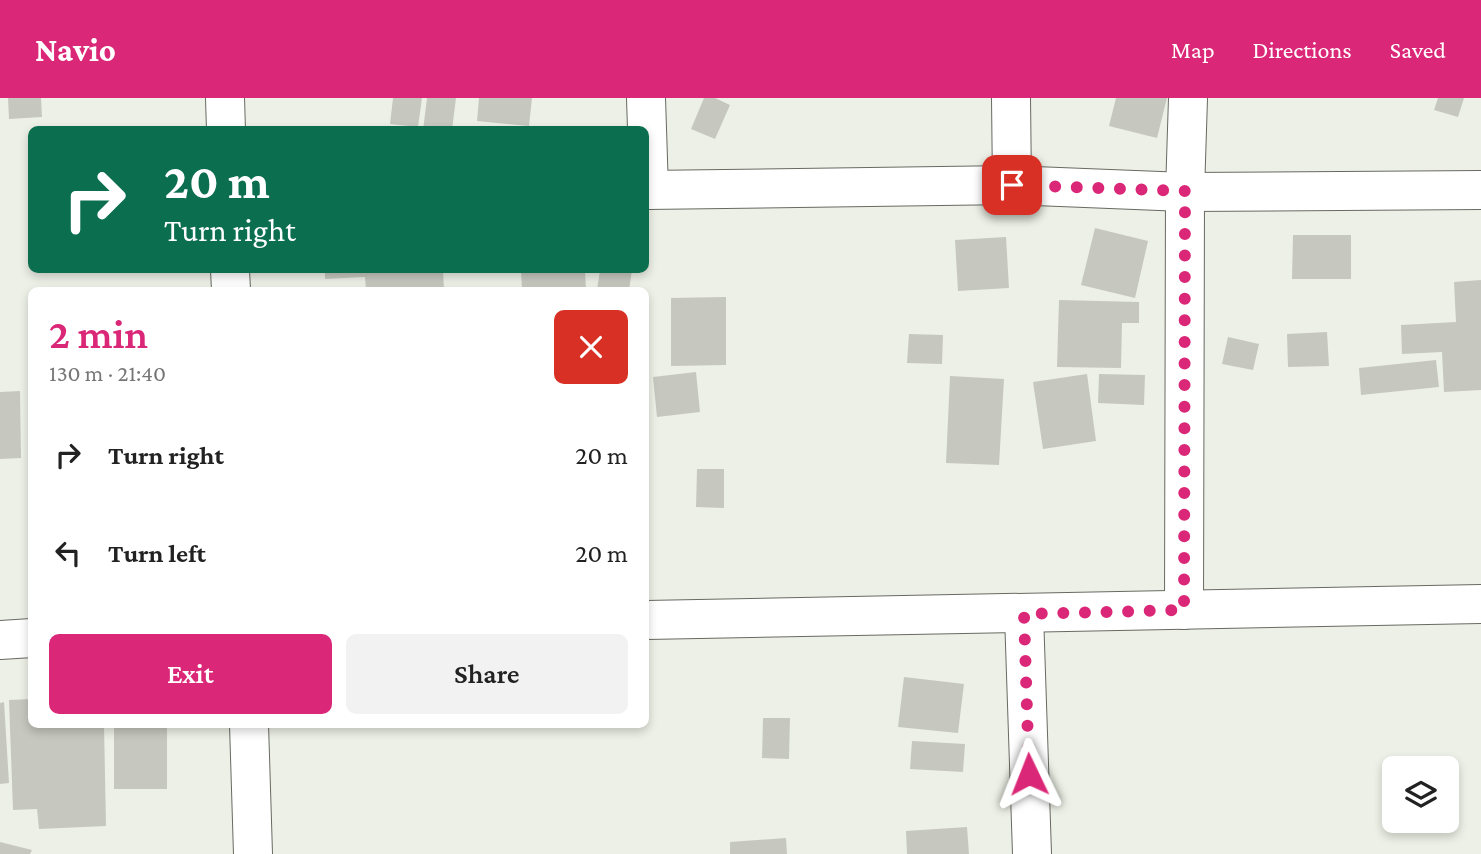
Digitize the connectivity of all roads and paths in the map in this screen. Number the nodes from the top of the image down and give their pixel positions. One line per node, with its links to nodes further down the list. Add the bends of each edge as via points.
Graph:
1 (226, 98): 5 (street)
2 (646, 98): 6 (street)
3 (1011, 98): 7 (street)
4 (1188, 98): 10 (street)
5 (226, 126)
6 (647, 126)
7 (1012, 185): 8 (street); 10 (street)
8 (649, 190)
9 (1481, 190): 10 (street)
10 (1185, 191): 12 (street)
11 (1481, 604): 12 (street)
12 (1184, 610): 13 (street)
13 (1024, 614): 14 (street); 19 (street)
14 (649, 620)
15 (28, 638): 16 (street)
16 (0, 640)
17 (249, 728): 18 (street)
18 (253, 854)
19 (1032, 854)

